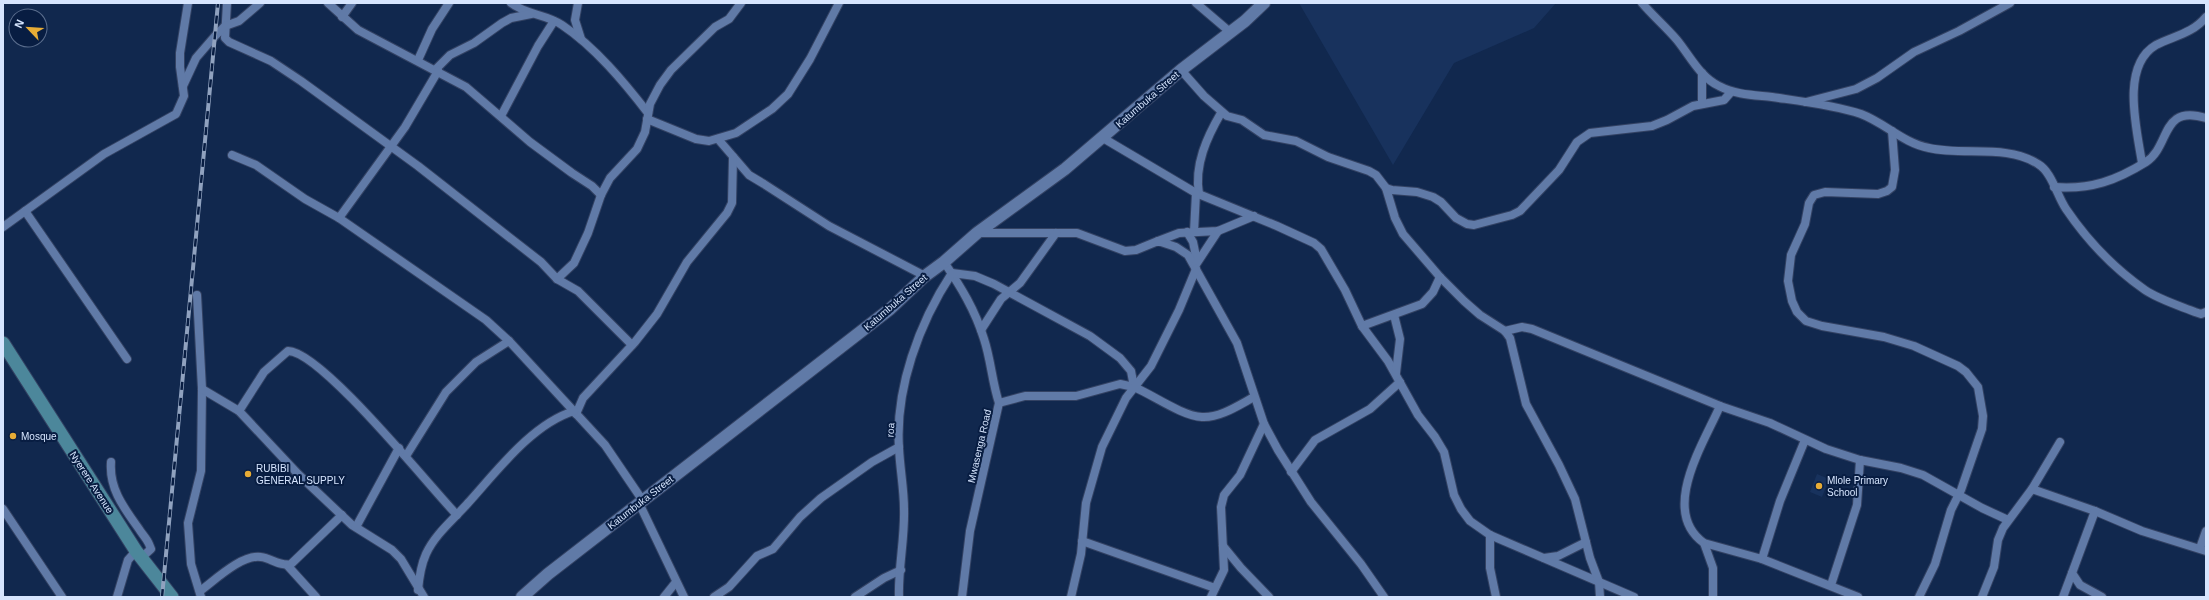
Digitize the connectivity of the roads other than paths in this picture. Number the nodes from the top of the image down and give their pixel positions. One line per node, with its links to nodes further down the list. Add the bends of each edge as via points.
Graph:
1 (188, 3): 26 (street, via 180,53)
2 (227, 3): 19 (street)
3 (260, 3): 19 (street, via 239,21)
4 (328, 3): 16 (street)
5 (352, 3): 16 (street)
6 (449, 3): 22 (street, via 432,29)
7 (511, 3): 15 (street)
8 (578, 3): 21 (street, via 575,20)
9 (741, 3): 32 (street, via 729,18 715,27 671,70 654,95)
10 (840, 3): 36 (street, via 788,94 772,109 736,134)
11 (1196, 3): 20 (street)
12 (1264, 3): 20 (main road, Katumbuka Street)
13 (1642, 3): 25 (street, via 1676,39)
14 (2010, 3): 28 (street, via 1964,29 1914,52 1877,78 1856,89)
15 (534, 14): 18 (street); 24 (street, via 511,18 502,23 474,43 450,55)
16 (342, 17): 22 (street, via 364,33)
17 (2206, 17): 40 (street, via 2193,29 2152,48 2135,74 2134,100)
18 (554, 20): 21 (street); 31 (street)
19 (225, 26): 26 (street, via 196,58); 37 (street, via 225,38 230,42 271,61)
20 (1230, 32): 23 (main road, Katumbuka Street)
21 (582, 40): 32 (street, via 636,97)
22 (418, 60): 24 (street)
23 (1182, 70): 30 (street); 35 (main road, Katumbuka Street)
24 (437, 71): 31 (street, via 466,87); 37 (street, via 404,127)
25 (1702, 73): 27 (street, via 1718,86); 29 (street)
26 (183, 86): 45 (street, via 184,96 176,114 104,154)
27 (1731, 92): 28 (street); 29 (street, via 1724,100)
28 (1803, 102): 34 (street, via 1860,114)
29 (1702, 104): 42 (street, via 1652,126 1594,132 1584,137 1574,146 1559,170 1520,211 1512,216 1469,224 1453,216 1433,197)
30 (1221, 113): 42 (street, via 1242,120 1264,135 1296,141 1328,157 1369,171 1376,175); 43 (street, via 1199,165)
31 (501, 116): 44 (street, via 530,142)
32 (647, 116): 36 (street, via 696,139); 44 (street, via 645,132 637,149 610,178)
33 (2206, 118): 40 (street, via 2189,115 2176,120 2165,133 2154,154)
34 (1892, 131): 41 (street, via 1905,140 1930,148 1990,152 2028,159 2040,165); 90 (street, via 1894,179 1889,190 1870,194 1825,192 1811,198 1805,224 1791,255 1788,271 1789,288 1797,312 1806,321 1884,337 1914,346 1958,366 1972,378 1978,387 1983,423)
35 (1102, 138): 43 (street); 51 (main road, Katumbuka Street, via 1066,169)
36 (718, 139): 39 (street)
37 (390, 145): 47 (street); 59 (street, via 541,262)
38 (232, 155): 47 (street, via 256,165 305,199)
39 (733, 157): 57 (street, via 749,175 829,226); 69 (street, via 732,203 727,213 687,262 657,314)
40 (2142, 163): 41 (street, via 2128,174 2094,186)
41 (2054, 187): 62 (street, via 2065,208 2088,239 2146,291 2194,312)
42 (1386, 188): 58 (street, via 1403,234)
43 (1198, 194): 46 (street); 50 (street)
44 (601, 195): 59 (street, via 574,263)
45 (25, 211): 48 (street); 70 (street)
46 (1254, 216): 49 (street); 64 (street, via 1314,243 1321,249 1342,284)
47 (339, 218): 67 (street, via 445,290 486,320)
48 (3, 227)
49 (1218, 231): 50 (street); 55 (street)
50 (1190, 232): 53 (street, via 1179,232); 55 (street)
51 (976, 233): 52 (street); 54 (main road, Katumbuka Street)
52 (1056, 233): 53 (street, via 1077,233 1125,251 1136,250); 60 (street, via 1020,283)
53 (1158, 241): 55 (street, via 1183,250)
54 (944, 262): 56 (street, Mwasenga Road); 57 (main road, Katumbuka Street)
55 (1196, 266): 73 (street, via 1179,310 1151,366); 75 (street, via 1208,294 1237,343)
56 (952, 274): 60 (street, via 975,276); 65 (street, Mwasenga Road, via 971,304); 83 (street, roa, via 919,335 909,364 901,409)
57 (925, 276): 91 (main road, Katumbuka Street, via 890,310)
58 (1440, 276): 63 (street, via 1428,300); 66 (street, via 1480,315)
59 (557, 279): 69 (street, via 578,291)
60 (1010, 292): 65 (street, via 1001,299); 73 (street, via 1090,336 1120,358 1131,371)
61 (197, 295): 74 (street)
62 (2206, 312)
63 (1394, 315): 64 (street); 71 (street, via 1400,339)
64 (1362, 326): 71 (street)
65 (981, 330): 76 (street, Mwasenga Road)
66 (1505, 330): 77 (street, via 1522,327 1532,329); 101 (street, via 1513,346 1526,404 1560,465 1575,499)
67 (509, 341): 79 (street); 85 (street, via 476,362 446,392)
68 (3, 344): 105 (main road, Nyerere Avenue)
69 (632, 345): 79 (street, via 587,392)
70 (127, 359)
71 (1396, 373): 72 (street)
72 (1400, 382): 88 (street, via 1370,409 1315,440); 99 (street, via 1418,415 1444,452 1454,495 1461,509 1470,520)
73 (1134, 387): 75 (street, via 1191,415 1203,417 1217,414); 76 (street, via 1120,384 1076,396 1025,396); 100 (street, via 1102,447 1086,503)
74 (202, 389): 78 (street); 115 (street, via 201,471 188,523 191,564)
75 (1254, 397): 80 (street)
76 (999, 403): 127 (street, Mwasenga Road, via 970,531)
77 (1720, 406): 81 (street, via 1770,423); 102 (street, via 1691,472 1683,501 1686,518)
78 (239, 411): 84 (street, via 264,372 282,355 292,351 343,390); 94 (street, via 298,474)
79 (575, 413): 91 (street, via 605,445); 95 (street, via 554,420 539,430)
80 (1264, 424): 88 (street); 103 (street, via 1240,475 1224,495 1221,507)
81 (1805, 440): 86 (street); 107 (street, via 1780,500)
82 (2060, 442): 89 (street)
83 (899, 447): 109 (street, roa, via 904,510); 124 (street, via 872,462 821,498 800,517 773,549 757,556 729,587)
84 (399, 448): 85 (street); 97 (street)
85 (406, 456): 95 (street)
86 (1860, 460): 90 (street, via 1923,475); 113 (street, via 1857,505)
87 (111, 462): 105 (street, via 112,486 151,549)
88 (1292, 472): 131 (street, via 1311,502)
89 (2032, 489): 93 (street); 96 (street)
90 (1959, 495): 96 (street); 137 (street, via 1951,510 1935,564)
91 (641, 502): 111 (street); 121 (main road, Katumbuka Street)
92 (3, 509): 117 (street)
93 (2095, 511): 104 (street, via 2142,531); 110 (street)
94 (342, 515): 97 (street); 108 (street, via 296,560)
95 (456, 515): 116 (street, via 426,554)
96 (2008, 520): 138 (street, via 1998,540 1994,567)
97 (356, 527): 116 (street, via 392,550 401,560)
98 (2206, 531): 104 (street)
99 (1490, 535): 106 (street); 132 (street, via 1490,568)
100 (1082, 541): 114 (street); 128 (street)
101 (1586, 542): 106 (street, via 1565,553); 112 (street)
102 (1704, 543): 107 (street); 135 (street, via 1713,568)
103 (1223, 545): 114 (street, via 1224,570); 130 (street)
104 (2203, 550)
105 (139, 555): 118 (street, via 128,560); 119 (main road, Nyerere Avenue)
106 (1544, 558): 112 (street)
107 (1762, 559): 113 (street)
108 (287, 565): 115 (street, via 263,557 253,557 229,569); 120 (street)
109 (900, 570): 125 (street); 126 (street, roa)
110 (2072, 573): 139 (street); 140 (street, via 2080,585)
111 (676, 582): 122 (street); 123 (street)
112 (1599, 582): 133 (street); 134 (street)
113 (1831, 585): 136 (street)
114 (1215, 588): 129 (street)
115 (201, 594)
116 (421, 594)
117 (62, 597)
118 (117, 597)
119 (172, 597)
120 (316, 597)
121 (522, 597)
122 (664, 597)
123 (684, 597)
124 (714, 597)
125 (856, 597)
126 (899, 597)
127 (962, 597)
128 (1071, 597)
129 (1211, 597)
130 (1269, 597)
131 (1384, 597)
132 (1496, 597)
133 (1600, 597)
134 (1634, 597)
135 (1713, 597)
136 (1858, 597)
137 (1919, 597)
138 (1982, 597)
139 (2063, 597)
140 (2102, 597)

